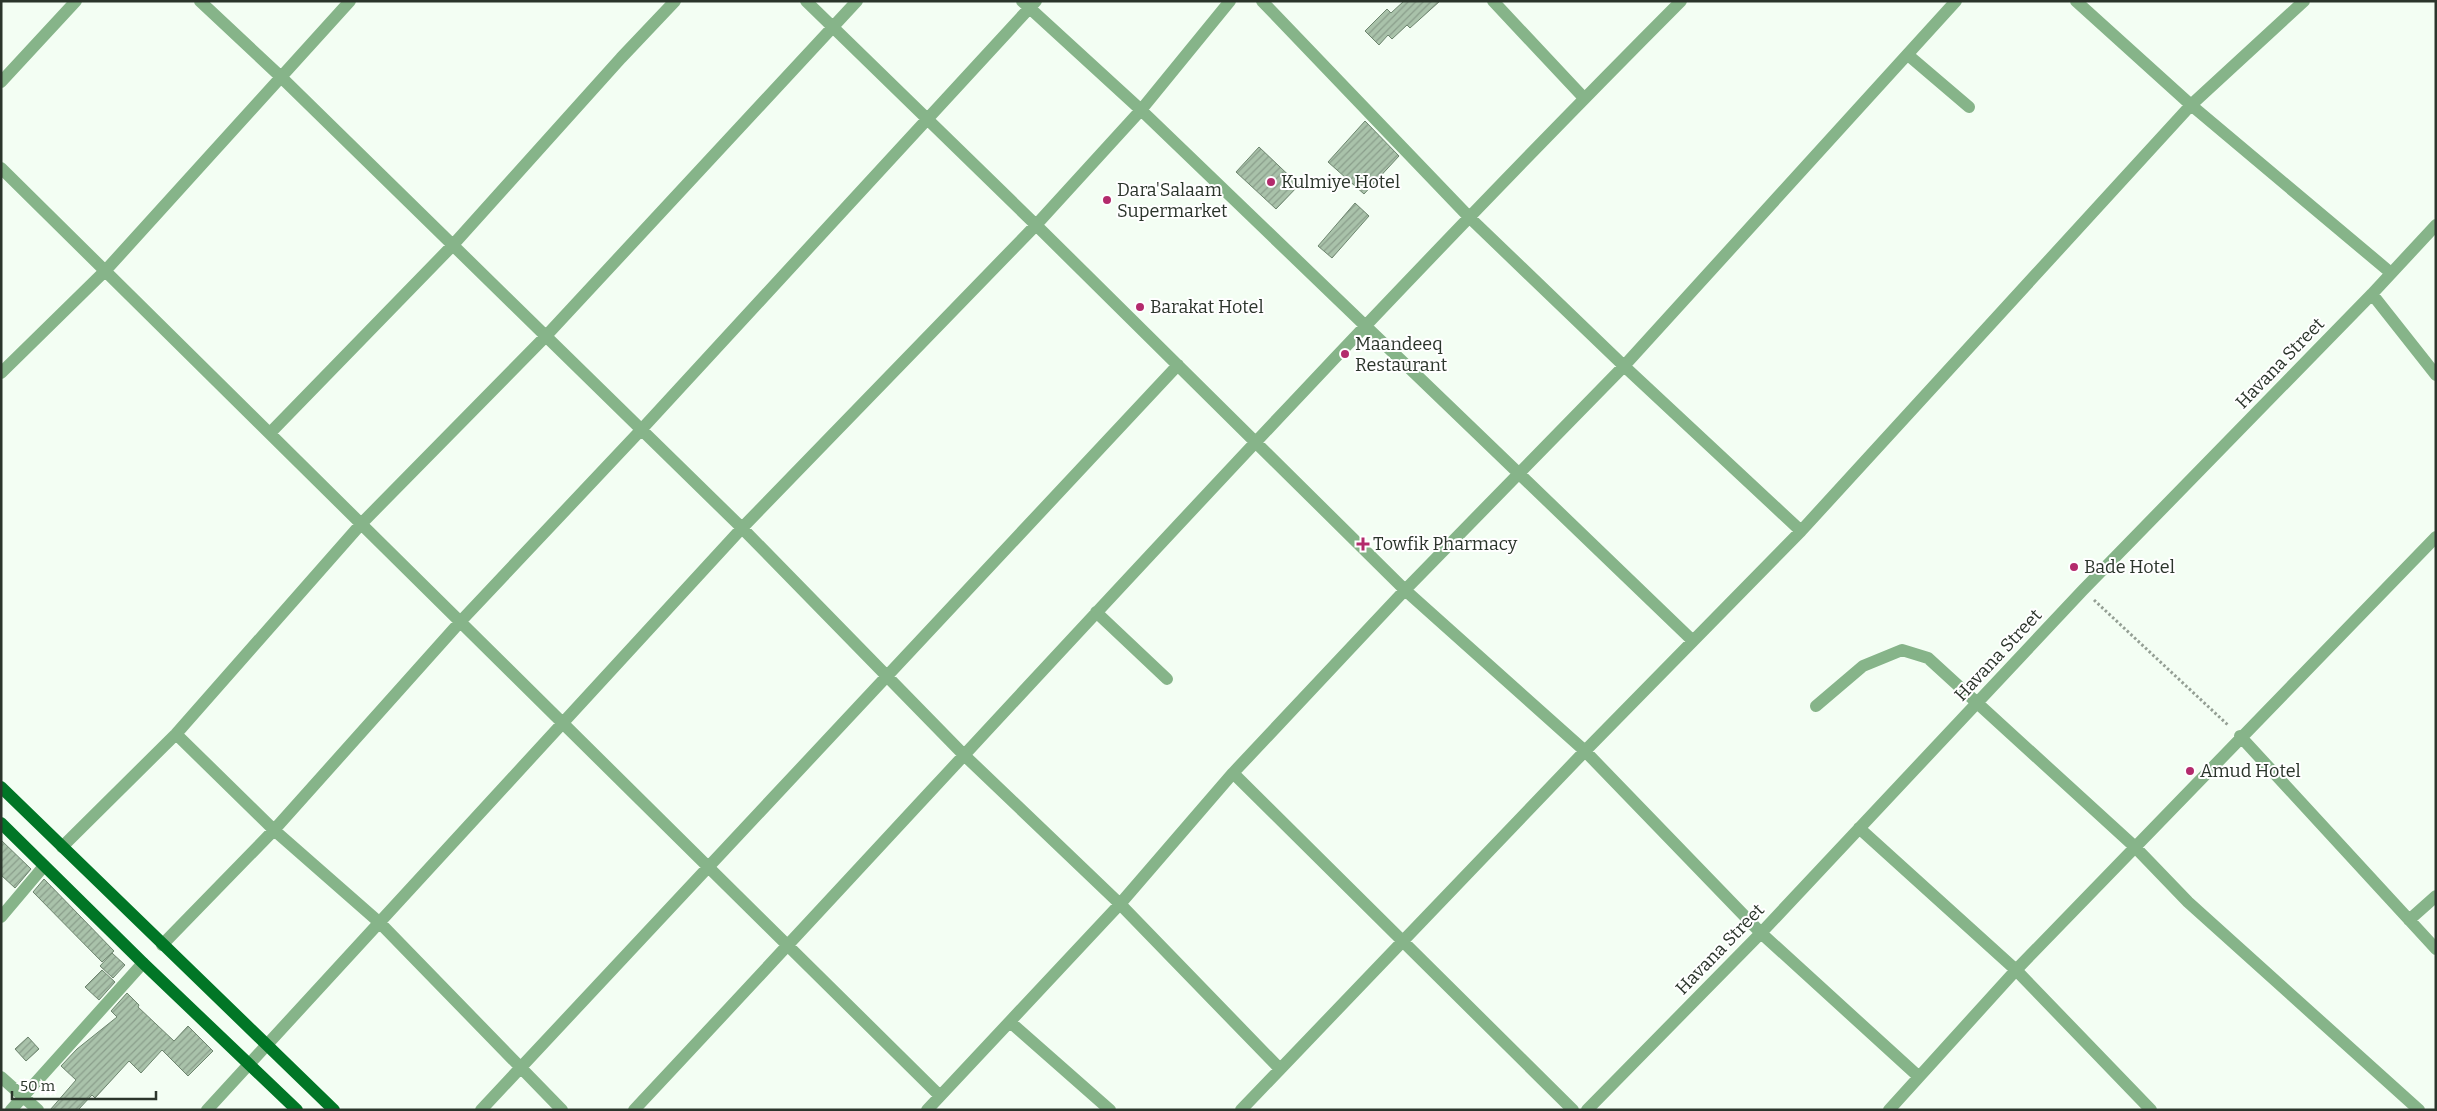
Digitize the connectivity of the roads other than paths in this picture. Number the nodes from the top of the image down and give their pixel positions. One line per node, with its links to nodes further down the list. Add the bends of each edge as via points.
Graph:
1 (76, 1): 18 (street)
2 (200, 1): 17 (street)
3 (350, 1): 17 (street)
4 (675, 1): 28 (street)
5 (806, 1): 15 (street)
6 (857, 1): 15 (street)
7 (1230, 1): 22 (street)
8 (1262, 1): 25 (street)
9 (1492, 1): 19 (street)
10 (1681, 1): 19 (street)
11 (1956, 1): 16 (street)
12 (2076, 1): 20 (street)
13 (2304, 1): 20 (street)
14 (1029, 4): 22 (street); 23 (street)
15 (833, 27): 23 (street); 33 (street)
16 (1908, 55): 21 (street); 35 (street)
17 (281, 77): 28 (street); 29 (street)
18 (1, 82)
19 (1584, 98): 25 (street)
20 (2191, 105): 30 (street); 44 (street)
21 (1969, 107)
22 (1141, 110): 26 (street); 32 (street)
23 (927, 118): 26 (street); 38 (street)
24 (1, 168): 29 (street)
25 (1470, 218): 32 (street); 35 (street)
26 (1036, 225): 34 (street); 43 (street)
27 (2436, 225): 30 (street, Havana Street)
28 (452, 246): 33 (street); 39 (street)
29 (106, 270): 36 (street); 39 (street)
30 (2391, 273): 31 (street, Havana Street)
31 (2372, 294): 37 (street); 52 (street, Havana Street, via 2083,590)
32 (1364, 325): 40 (street); 41 (street)
33 (545, 337): 38 (street); 42 (street)
34 (1178, 365): 40 (street); 50 (street)
35 (1624, 366): 41 (street); 44 (street)
36 (1, 373)
37 (2436, 375)
38 (641, 430): 43 (street); 48 (street)
39 (270, 433): 42 (street)
40 (1255, 443): 46 (street); 47 (street)
41 (1519, 473): 46 (street); 49 (street)
42 (361, 524): 48 (street); 55 (street)
43 (742, 528): 50 (street); 54 (street)
44 (1801, 531): 49 (street)
45 (2436, 536): 56 (street)
46 (1404, 590): 57 (street); 59 (street)
47 (1096, 612): 51 (street); 58 (street)
48 (460, 622): 54 (street); 63 (street)
49 (1693, 642): 57 (street)
50 (887, 676): 58 (street); 67 (street)
51 (1167, 679)
52 (1977, 704): 53 (street, via 1928,658 1902,650 1864,666); 62 (street, Havana Street); 65 (street)
53 (1816, 706)
54 (563, 724): 67 (street); 72 (street)
55 (176, 734): 63 (street); 64 (street)
56 (2240, 736): 65 (street); 71 (street)
57 (1585, 751): 73 (street); 74 (street)
58 (963, 754): 69 (street); 76 (street)
59 (1233, 773): 69 (street); 74 (street)
60 (1, 787): 64 (main road)
61 (1, 823): 66 (main road)
62 (1859, 828): 73 (street, Havana Street); 79 (street)
63 (274, 830): 72 (street); 75 (street)
64 (62, 847): 75 (main road)
65 (2135, 847): 79 (street); 104 (street, via 2188,902)
66 (44, 866): 70 (street); 78 (main road)
67 (707, 868): 76 (street); 83 (street)
68 (2436, 896): 71 (street)
69 (1120, 904): 80 (street); 84 (street)
70 (1, 917)
71 (2409, 920): 77 (street)
72 (380, 923): 81 (street); 83 (street)
73 (1761, 933): 85 (street); 101 (street, Havana Street)
74 (1402, 942): 84 (street); 100 (street)
75 (162, 945): 81 (main road)
76 (787, 946): 88 (street); 96 (street)
77 (2436, 948)
78 (143, 964): 82 (main road); 87 (street)
79 (2016, 970): 85 (street); 103 (street)
80 (1010, 1022): 88 (street); 98 (street)
81 (266, 1045): 82 (street); 93 (main road)
82 (248, 1064): 91 (street); 92 (main road)
83 (521, 1067): 94 (street); 95 (street)
84 (1280, 1069): 99 (street)
85 (1918, 1076): 102 (street)
86 (1, 1077): 87 (street)
87 (22, 1096): 89 (street); 90 (street)
88 (940, 1096): 97 (street)
89 (11, 1110)
90 (38, 1110)
91 (206, 1110)
92 (297, 1110)
93 (334, 1110)
94 (481, 1110)
95 (562, 1110)
96 (634, 1110)
97 (927, 1110)
98 (1110, 1110)
99 (1241, 1110)
100 (1573, 1110)
101 (1587, 1110)
102 (1889, 1110)
103 (2151, 1110)
104 (2419, 1110)

